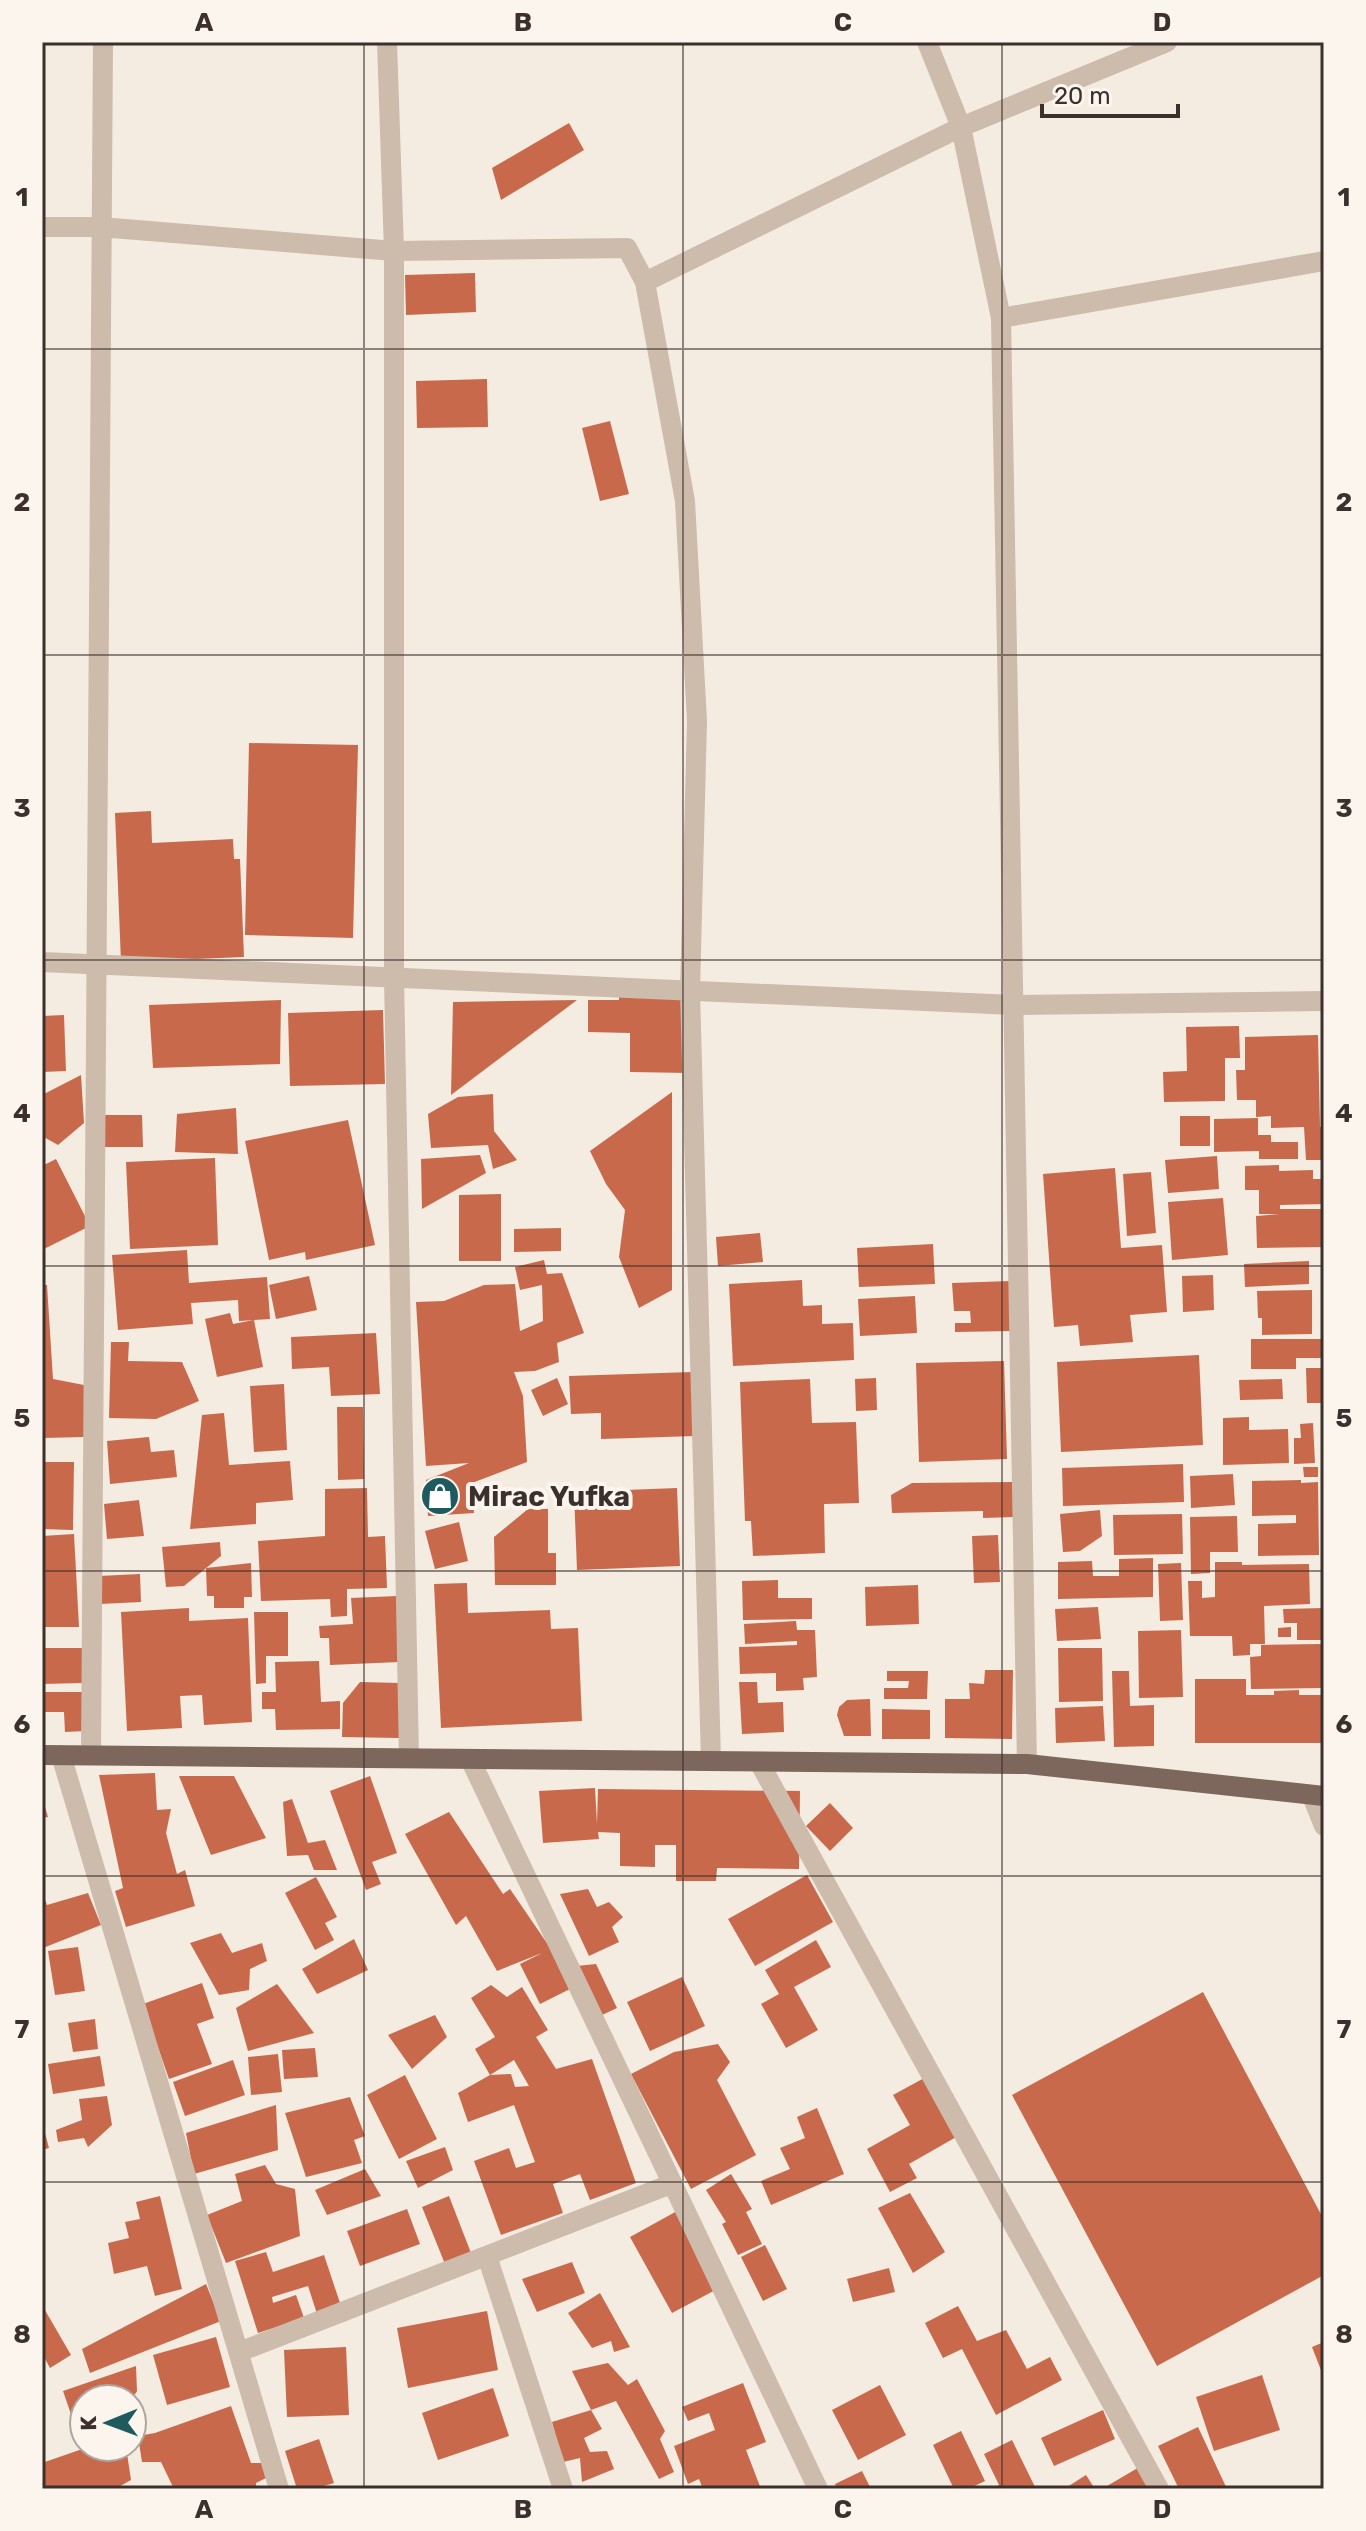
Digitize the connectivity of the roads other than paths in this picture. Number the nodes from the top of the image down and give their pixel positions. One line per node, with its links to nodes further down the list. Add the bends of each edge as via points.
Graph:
1 (103, 42): 7 (street)
2 (387, 42): 8 (street)
3 (927, 42): 5 (street)
4 (1167, 42): 5 (street)
5 (961, 127): 10 (street); 11 (street)
6 (42, 227): 7 (street)
7 (100, 227): 8 (street); 13 (street)
8 (394, 251): 10 (street, via 627,248); 14 (street)
9 (1324, 261): 11 (street)
10 (645, 282): 15 (street, via 685,501 697,721)
11 (1001, 318): 17 (street)
12 (42, 962): 13 (street)
13 (96, 965): 14 (street); 19 (street)
14 (394, 978): 15 (street); 20 (street)
15 (690, 991): 17 (street); 22 (street)
16 (1324, 1001): 17 (street)
17 (1014, 1005): 24 (street)
18 (51, 1755): 19 (main road); 29 (street)
19 (91, 1755): 20 (main road)
20 (409, 1758): 21 (main road)
21 (470, 1759): 22 (main road); 27 (street)
22 (711, 1761): 23 (main road)
23 (759, 1762): 24 (main road); 33 (street)
24 (1027, 1764): 25 (main road)
25 (1318, 1796): 26 (street)
26 (1324, 1826)
27 (671, 2184): 28 (street); 32 (street)
28 (487, 2256): 29 (street); 31 (street)
29 (239, 2352): 30 (street)
30 (279, 2489)
31 (563, 2489)
32 (818, 2489)
33 (1159, 2489)

